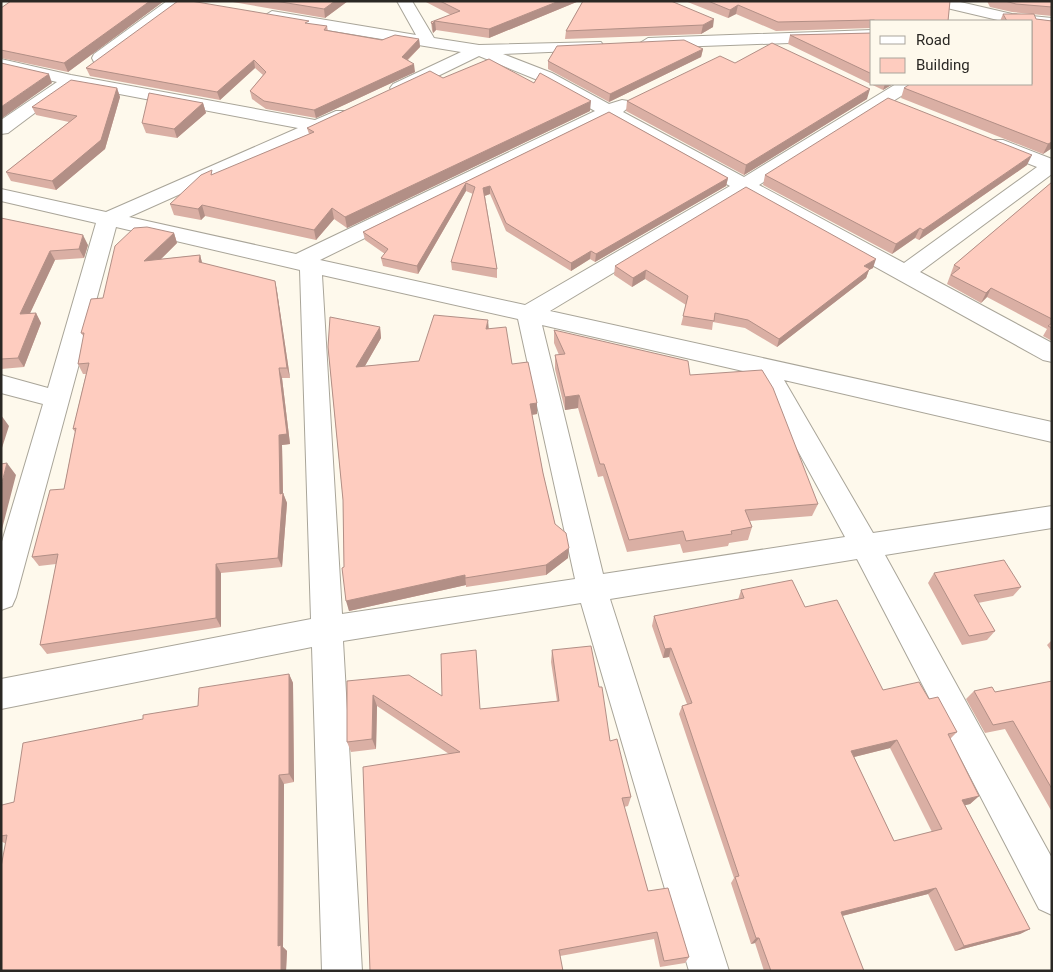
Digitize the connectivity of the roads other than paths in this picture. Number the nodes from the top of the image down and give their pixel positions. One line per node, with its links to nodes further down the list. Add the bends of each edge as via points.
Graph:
1 (177, 1): 18 (street)
2 (404, 1): 11 (street)
3 (935, 1): 5 (street)
4 (254, 13): 11 (street)
5 (1010, 20)
6 (1033, 22): 8 (street)
7 (721, 23): 10 (street)
8 (1052, 23)
9 (870, 35): 10 (street)
10 (758, 38): 13 (street); 15 (street); 16 (street)
11 (428, 41): 14 (street)
12 (608, 44): 14 (street)
13 (628, 44)
14 (479, 50): 20 (street); 23 (street, via 546,77)
15 (791, 54)
16 (714, 60)
17 (1, 64): 18 (street)
18 (71, 80): 24 (street); 25 (street)
19 (906, 85): 28 (street)
20 (380, 97)
21 (636, 98): 23 (street)
22 (362, 105): 24 (street)
23 (609, 111): 28 (street); 31 (street)
24 (318, 126): 30 (street)
25 (1, 128)
26 (977, 136): 27 (street)
27 (1051, 166): 32 (street)
28 (745, 185): 32 (street); 33 (street)
29 (1, 195): 30 (street)
30 (108, 219): 31 (street); 37 (street)
31 (304, 265): 33 (street); 43 (street)
32 (905, 273): 34 (street)
33 (528, 314): 35 (street); 41 (street)
34 (1052, 354)
35 (765, 368): 38 (street); 40 (street)
36 (1, 384): 37 (street)
37 (56, 399): 42 (street)
38 (1052, 432)
39 (1052, 517): 40 (street)
40 (865, 546): 41 (street); 45 (street)
41 (592, 589): 43 (street); 47 (street)
42 (1, 597)
43 (326, 630): 44 (street); 46 (street)
44 (1, 694)
45 (1052, 896)
46 (342, 971)
47 (708, 971)

